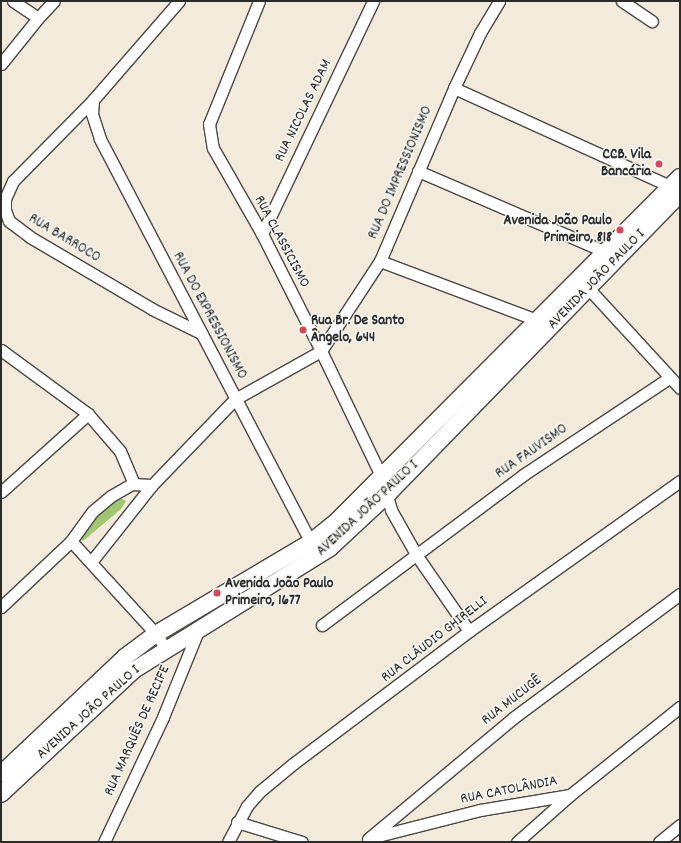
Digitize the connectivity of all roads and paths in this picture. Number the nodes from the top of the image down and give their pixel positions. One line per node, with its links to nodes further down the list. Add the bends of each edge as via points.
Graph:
1 (13, 1): 8 (street)
2 (54, 1): 8 (street)
3 (179, 1): 12 (street, RUA BARROCO)
4 (373, 1): 15 (street, RUA NICOLAS ADAM)
5 (499, 1): 11 (street, RUA DO IMPRESSIONISMO, via 480,33)
6 (622, 1): 9 (street)
7 (255, 2): 15 (street, RUA CLASSICISMO, via 209,124 213,148)
8 (38, 18): 10 (street)
9 (652, 21)
10 (1, 64)
11 (454, 88): 13 (street, RUA DO IMPRESSIONISMO); 14 (street)
12 (93, 100): 20 (street, RUA DO EXPRESSIONISMO, via 92,114 100,139); 20 (street, RUA BARROCO, via 13,181 5,199 5,210 10,221 30,237 138,301)
13 (418, 171): 16 (street); 17 (street, RUA DO IMPRESSIONISMO)
14 (677, 186): 16 (main road, AVENIDA JOÃO PAULO I); 18 (main road, AVENIDA JOÃO PAULO I)
15 (262, 234): 22 (street, RUA CLASSICISMO)
16 (604, 251): 19 (main road, AVENIDA JOÃO PAULO I)
17 (380, 261): 19 (street); 22 (street, RUA DO IMPRESSIONISMO)
18 (589, 289): 23 (street); 32 (main road, AVENIDA JOÃO PAULO I)
19 (537, 320): 27 (main road, AVENIDA JOÃO PAULO I)
20 (201, 333): 25 (street, RUA DO EXPRESSIONISMO)
21 (1, 350): 26 (street)
22 (320, 350): 25 (street); 27 (street, RUA CLASSICISMO)
23 (669, 378): 24 (street); 35 (street, RUA FAUVISMO, via 523,474)
24 (680, 388)
25 (235, 399): 30 (street); 34 (street, RUA DO EXPRESSIONISMO)
26 (88, 414): 29 (street, via 120,451); 31 (street)
27 (382, 478): 32 (street, RUA CLASSICISMO); 34 (main road, AVENIDA JOÃO PAULO I)
28 (680, 480): 42 (street, RUA CLÁUDIO GHIRELLI)
29 (134, 484): 30 (street); 33 (street, via 119,491 93,511)
30 (152, 485): 36 (street)
31 (3, 487)
32 (388, 494): 35 (street, RUA CLASSICISMO, via 391,510); 37 (main road, AVENIDA JOÃO PAULO I, via 330,548)
33 (71, 542): 36 (street); 39 (street)
34 (311, 542): 37 (main road, via 310,548 299,562); 43 (main road, AVENIDA JOÃO PAULO I)
35 (417, 556): 40 (street, RUA FAUVISMO); 42 (street, RUA CLASSICISMO)
36 (91, 562): 43 (street)
37 (267, 588): 41 (main road, AVENIDA JOÃO PAULO I)
38 (680, 594): 51 (street, RUA MUCUGÊ, via 513,718)
39 (1, 607)
40 (322, 625)
41 (198, 631): 44 (main road, AVENIDA JOÃO PAULO I); 52 (street, RUA MARQUÊS DE RECIFE, via 163,717)
42 (469, 631): 49 (street, RUA CLÁUDIO GHIRELLI, via 274,779 247,806)
43 (156, 634): 44 (street); 46 (main road, AVENIDA JOÃO PAULO I, via 125,657)
44 (166, 649): 47 (main road, AVENIDA JOÃO PAULO I, via 134,670 108,692)
45 (680, 707): 48 (street, RUA CATOLÂNDIA)
46 (1, 774)
47 (1, 794)
48 (570, 795): 51 (street, RUA CATOLÂNDIA, via 480,810); 55 (street)
49 (237, 822): 53 (street, RUA CLÁUDIO GHIRELLI); 54 (street)
50 (680, 825): 56 (street)
51 (366, 840)
52 (104, 842)
53 (228, 842)
54 (302, 842)
55 (517, 842)
56 (659, 842)

